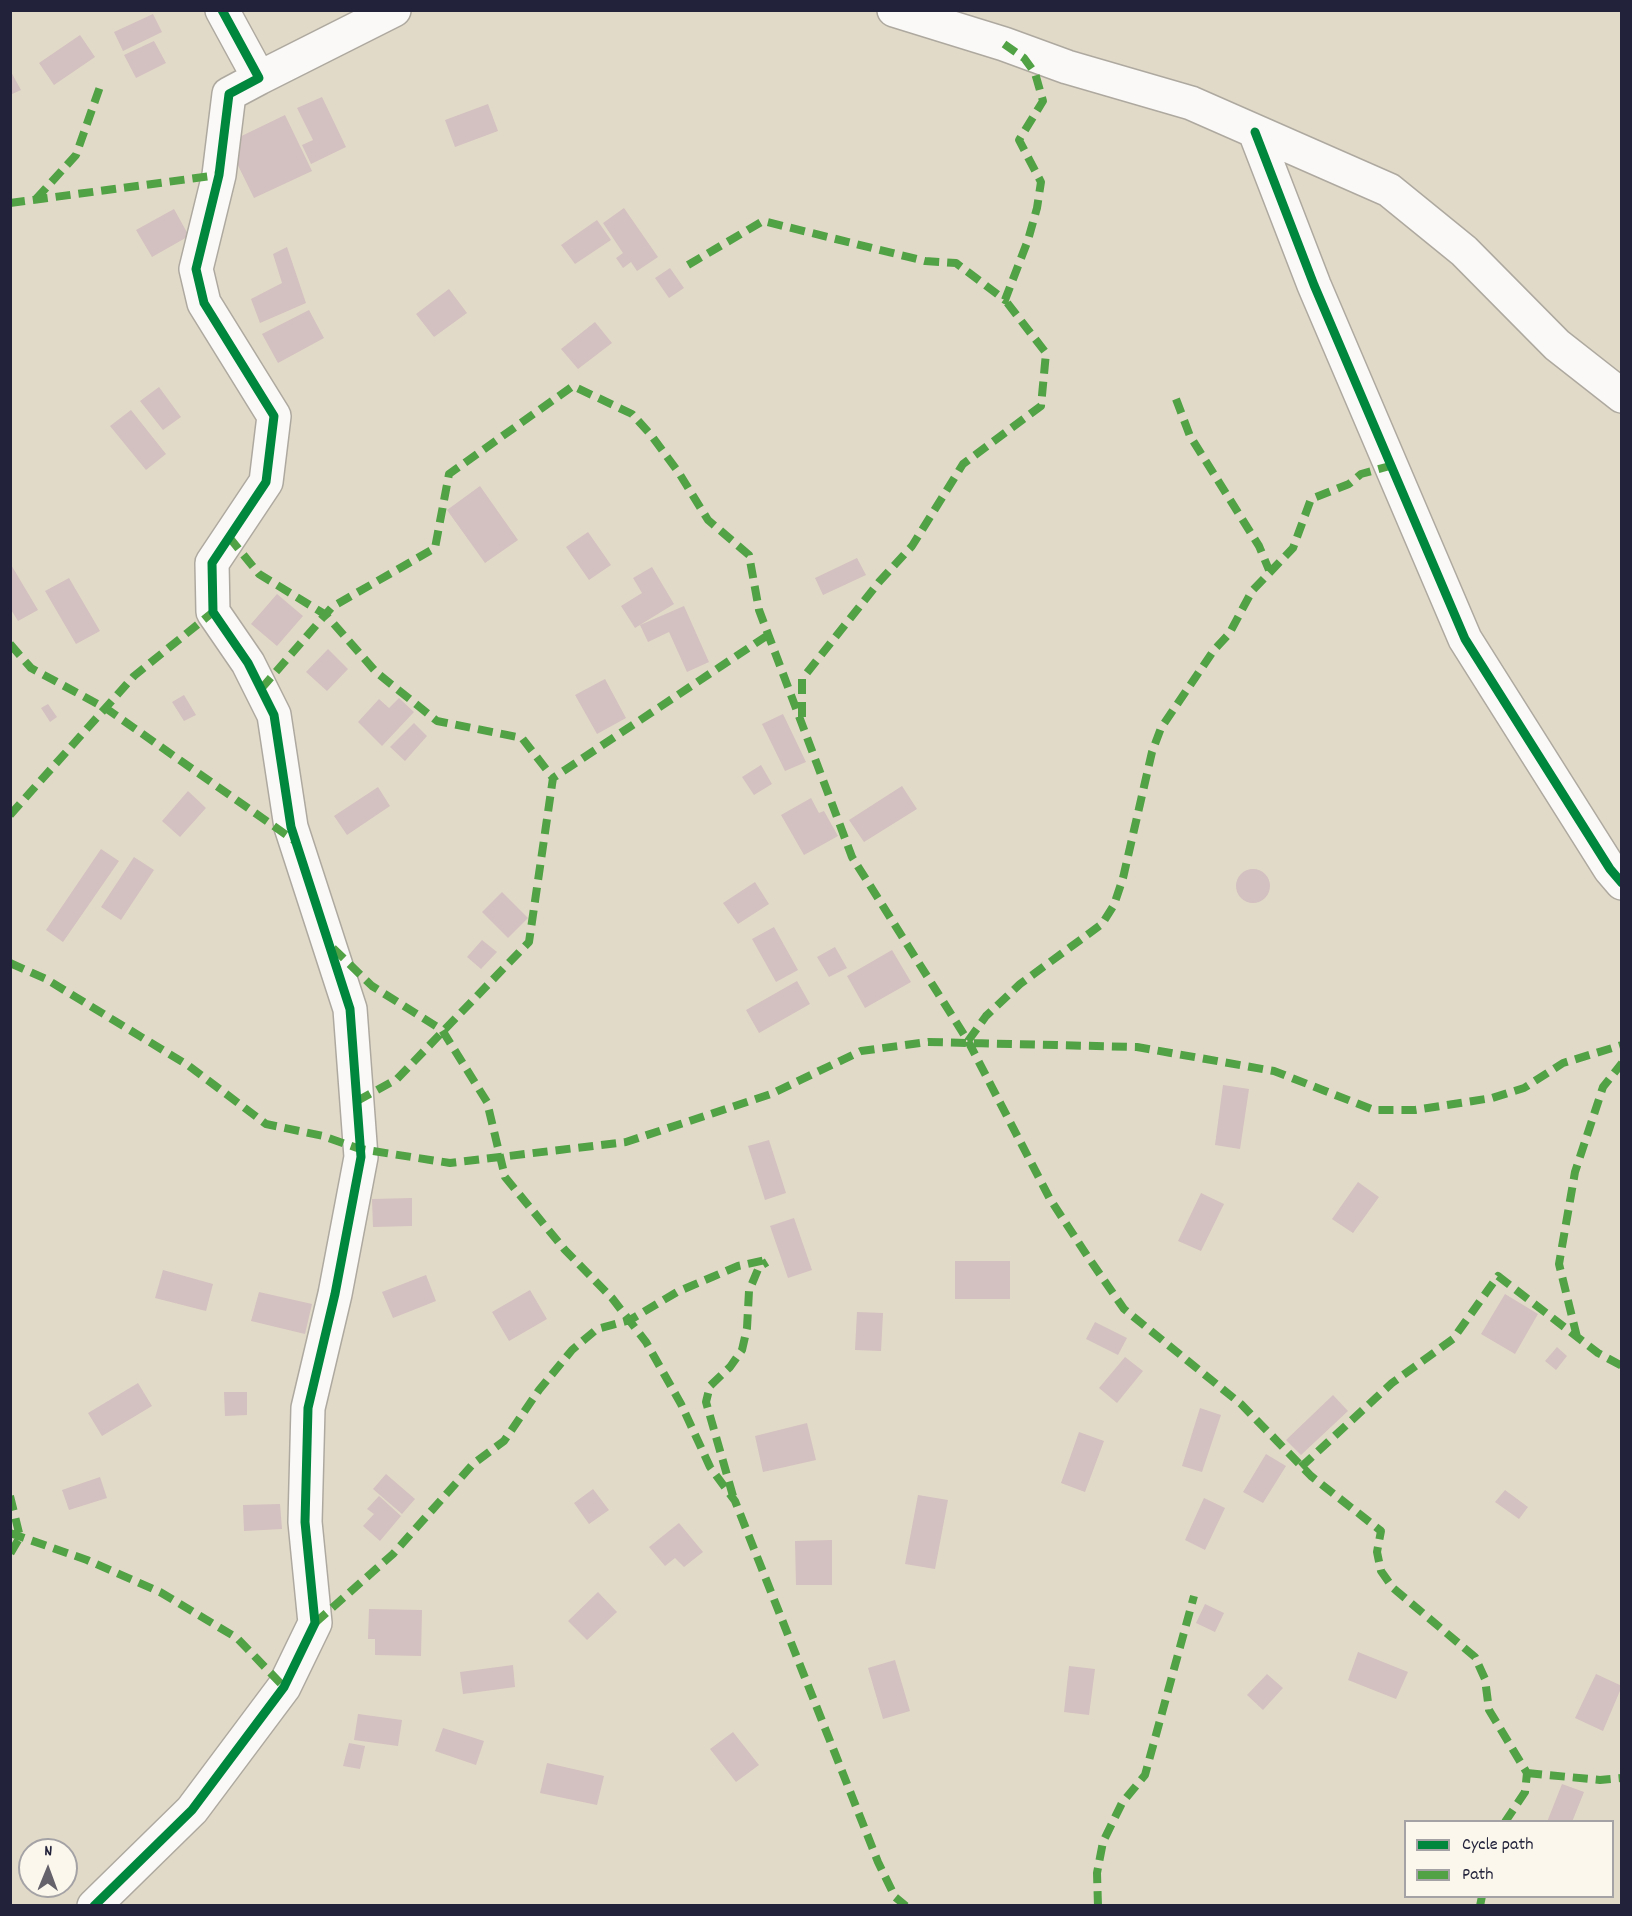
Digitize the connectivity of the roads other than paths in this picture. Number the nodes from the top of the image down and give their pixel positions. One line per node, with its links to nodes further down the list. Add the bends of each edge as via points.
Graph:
1 (222, 10): 4 (street)
2 (394, 10): 4 (street)
3 (894, 10): 5 (street, via 1191,104)
4 (258, 78): 8 (street, via 229,94 219,175 196,269 204,303 274,416 266,482 212,563 213,612 248,663 274,715 291,827 350,1009 361,1157 308,1408 305,1522 315,1623 284,1687 192,1810)
5 (1255, 132): 6 (street, via 1389,190 1464,251 1557,345); 7 (street, via 1319,295 1465,639)
6 (1622, 396)
7 (1622, 883)
8 (94, 1905)

